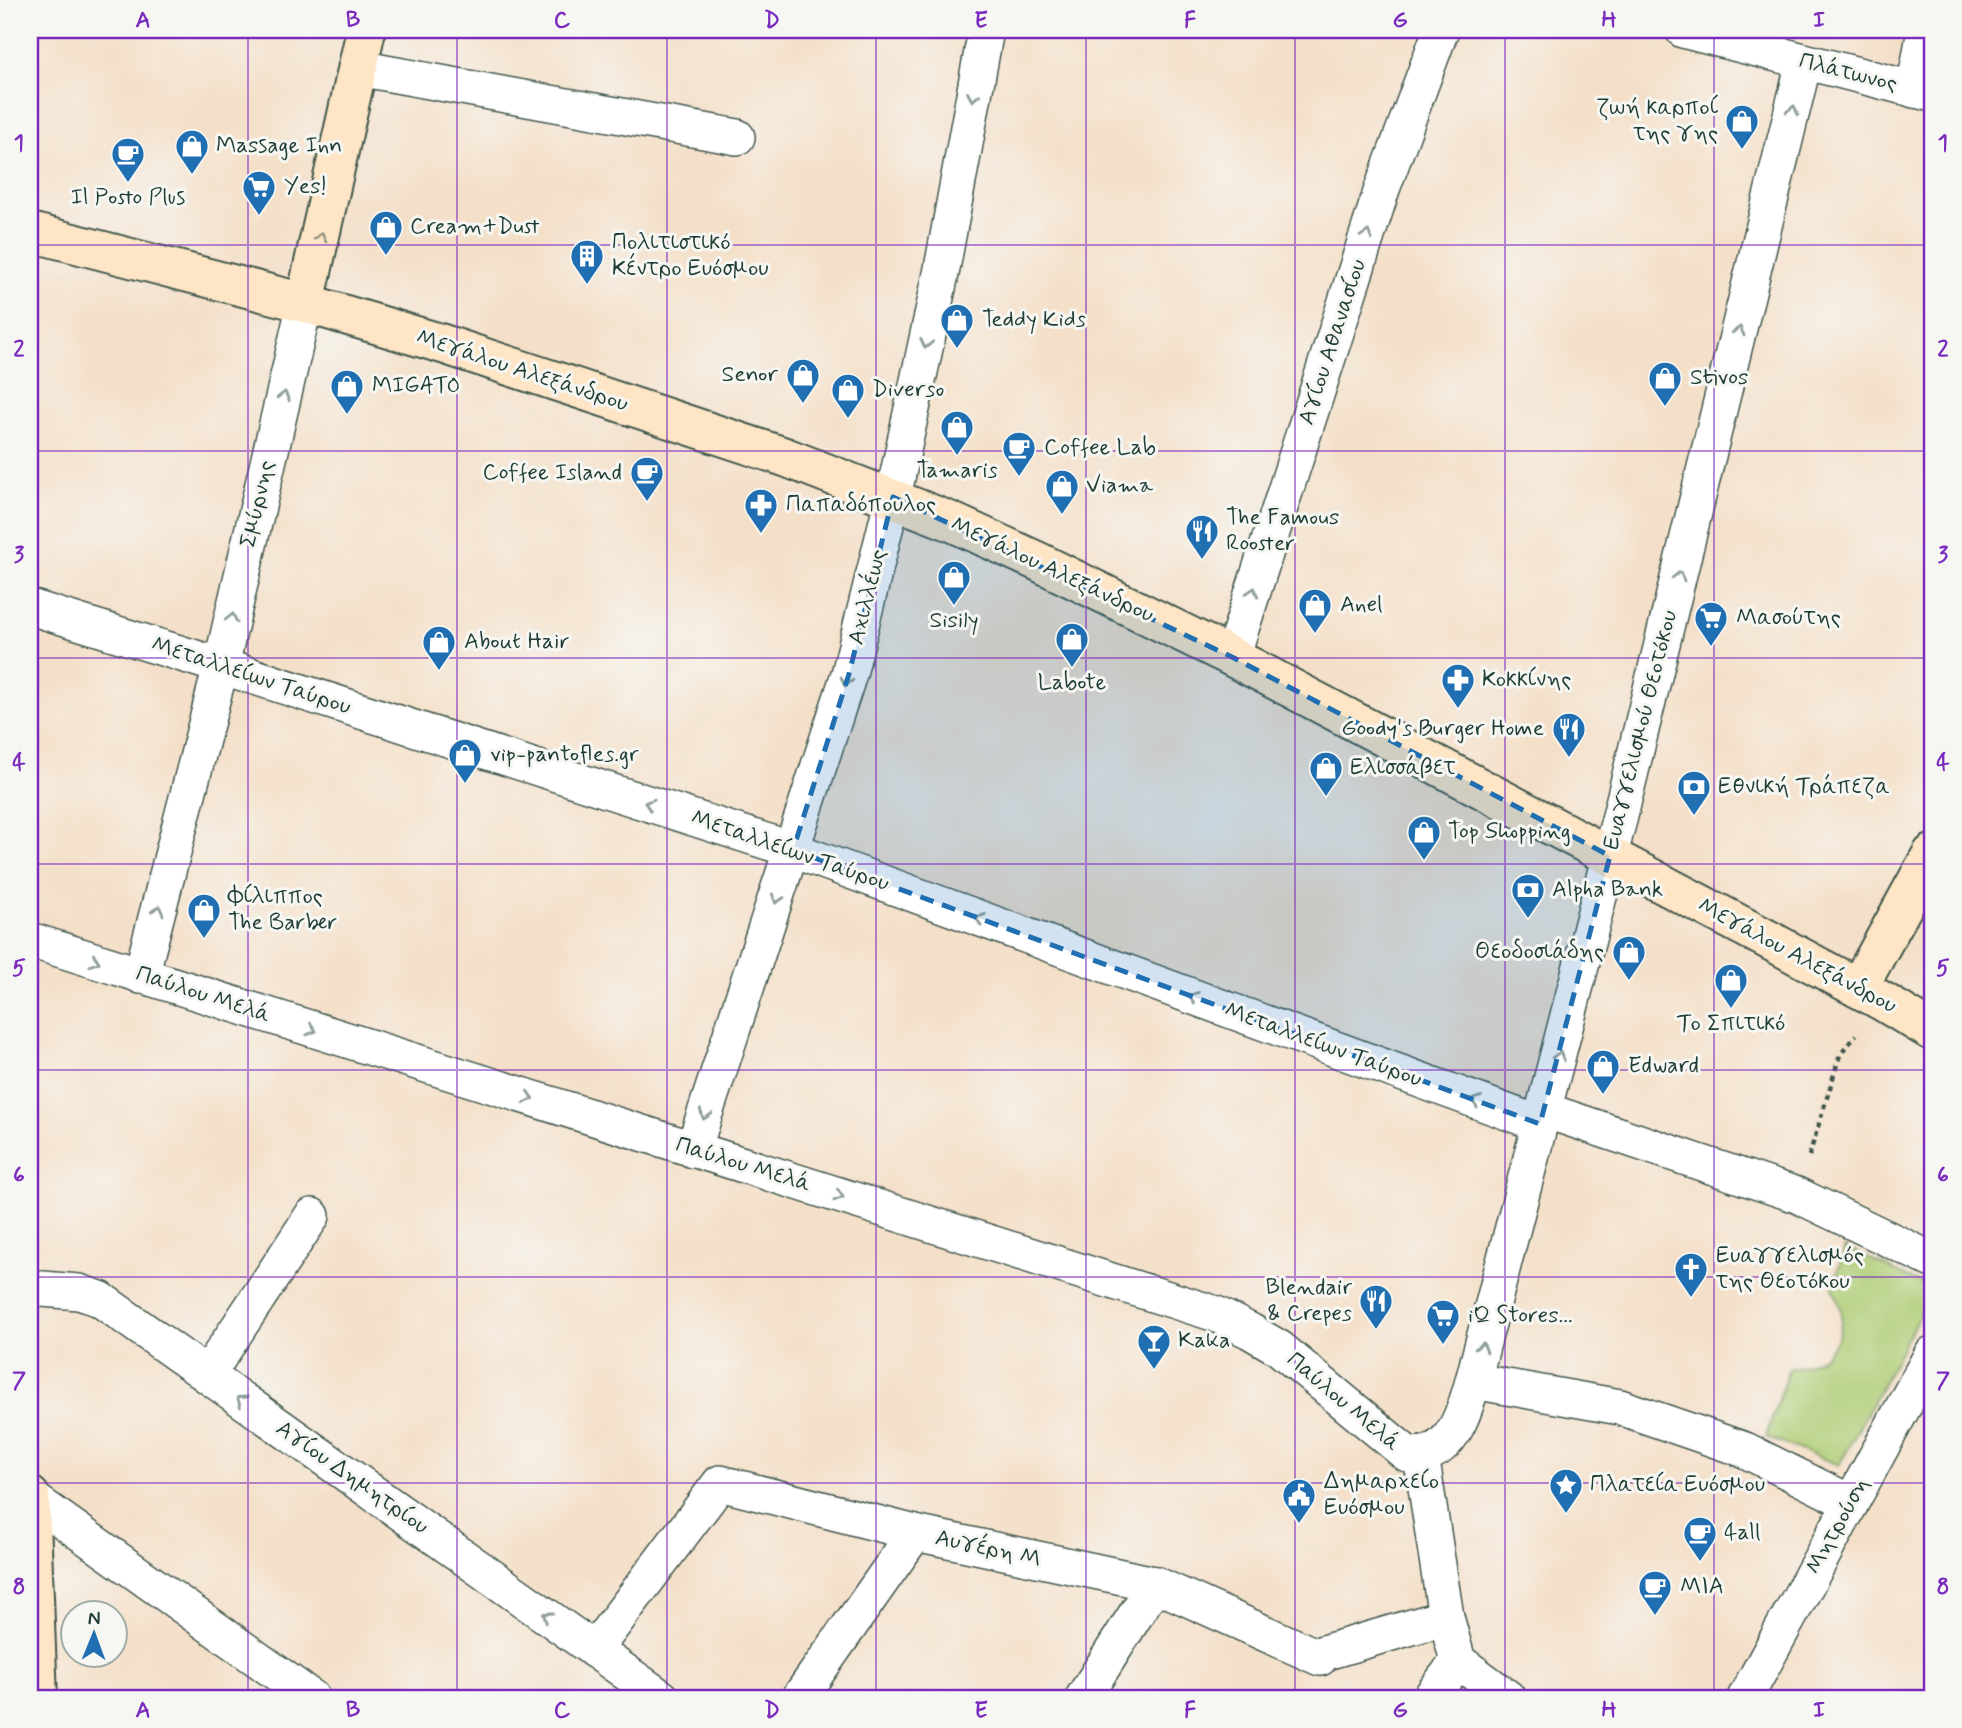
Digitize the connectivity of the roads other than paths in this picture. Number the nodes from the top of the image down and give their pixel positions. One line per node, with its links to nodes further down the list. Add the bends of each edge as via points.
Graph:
1 (366, 30): 7 (main road, Σμύρνης)
2 (986, 30): 12 (street, Αχιλλέως, one-way to 12, via 942,274)
3 (1441, 30): 14 (street, Αγίου Αθανασίου, one-way to 3, via 1381,189)
4 (1683, 30): 6 (street, Πλάτωνος)
5 (1925, 30): 8 (street)
6 (1804, 62): 8 (street, Πλάτωνος); 18 (street, Ευαγγελισμού Θεοτόκου, one-way to 6)
7 (358, 68): 9 (street); 11 (main road, Σμύρνης, one-way to 7)
8 (1923, 92)
9 (737, 137)
10 (30, 232): 11 (main road, Μεγάλου Αλεξάνδρου)
11 (306, 303): 12 (main road, Μεγάλου Αλεξάνδρου, via 785,457); 15 (street, Σμύρνης, one-way to 11)
12 (892, 497): 14 (main road, Μεγάλου Αλεξάνδρου, via 1039,562); 16 (street, Αχιλλέως, one-way to 16, via 849,674)
13 (30, 607): 15 (street, Μεταλλείων Ταύρου)
14 (1232, 657): 18 (main road, Μεγάλου Αλεξάνδρου)
15 (221, 666): 16 (street, Μεταλλείων Ταύρου, one-way to 15); 20 (street, Σμύρνης, one-way to 15)
16 (793, 850): 23 (street, Μεταλλείων Ταύρου, one-way to 16); 24 (street, Αχιλλέως, one-way to 24)
17 (1932, 854): 21 (main road)
18 (1610, 856): 21 (main road, Μεγάλου Αλεξάνδρου); 23 (street, Ευαγγελισμού Θεοτόκου, one-way to 18)
19 (30, 940): 20 (street, Παύλου Μελά, one-way to 20)
20 (141, 976): 24 (street, Παύλου Μελά, one-way to 24)
21 (1870, 994): 22 (main road, Μεγάλου Αλεξάνδρου)
22 (1932, 1031)
23 (1542, 1117): 26 (street, Μεταλλείων Ταύρου, via 1797,1195); 30 (street, Ευαγγελισμού Θεοτόκου, one-way to 23)
24 (694, 1150): 32 (street, Παύλου Μελά, one-way to 32, via 1216,1314 1279,1348 1401,1451)
25 (312, 1216): 29 (street)
26 (1932, 1260)
27 (30, 1288): 29 (street, Αγίου Δημητρίου, via 79,1292 100,1299)
28 (1932, 1354): 34 (street, Μητρούση)
29 (206, 1375): 38 (street, Αγίου Δημητρίου, one-way to 29)
30 (1473, 1381): 31 (street, Ευαγγελισμού Θεοτόκου); 34 (street, via 1620,1406 1745,1450)
31 (1453, 1434): 32 (street, Παύλου Μελά)
32 (1421, 1455): 37 (street, Παύλου Μελά)
33 (30, 1497): 40 (main road); 41 (street)
34 (1851, 1503): 47 (street, Μητρούση)
35 (915, 1533): 36 (street, Αυγέρη Μ); 38 (street, Αυγέρη Μ, via 720,1483); 43 (street)
36 (1155, 1584): 37 (street, Αυγέρη Μ, via 1320,1658 1323,1653); 44 (street)
37 (1446, 1617): 39 (street, Παύλου Μελά)
38 (594, 1650): 42 (street, Αγίου Δημητρίου)
39 (1458, 1661): 45 (street); 46 (street)
40 (38, 1698)
41 (312, 1698)
42 (663, 1698)
43 (799, 1698)
44 (1083, 1698)
45 (1430, 1698)
46 (1508, 1698)
47 (1745, 1698)

